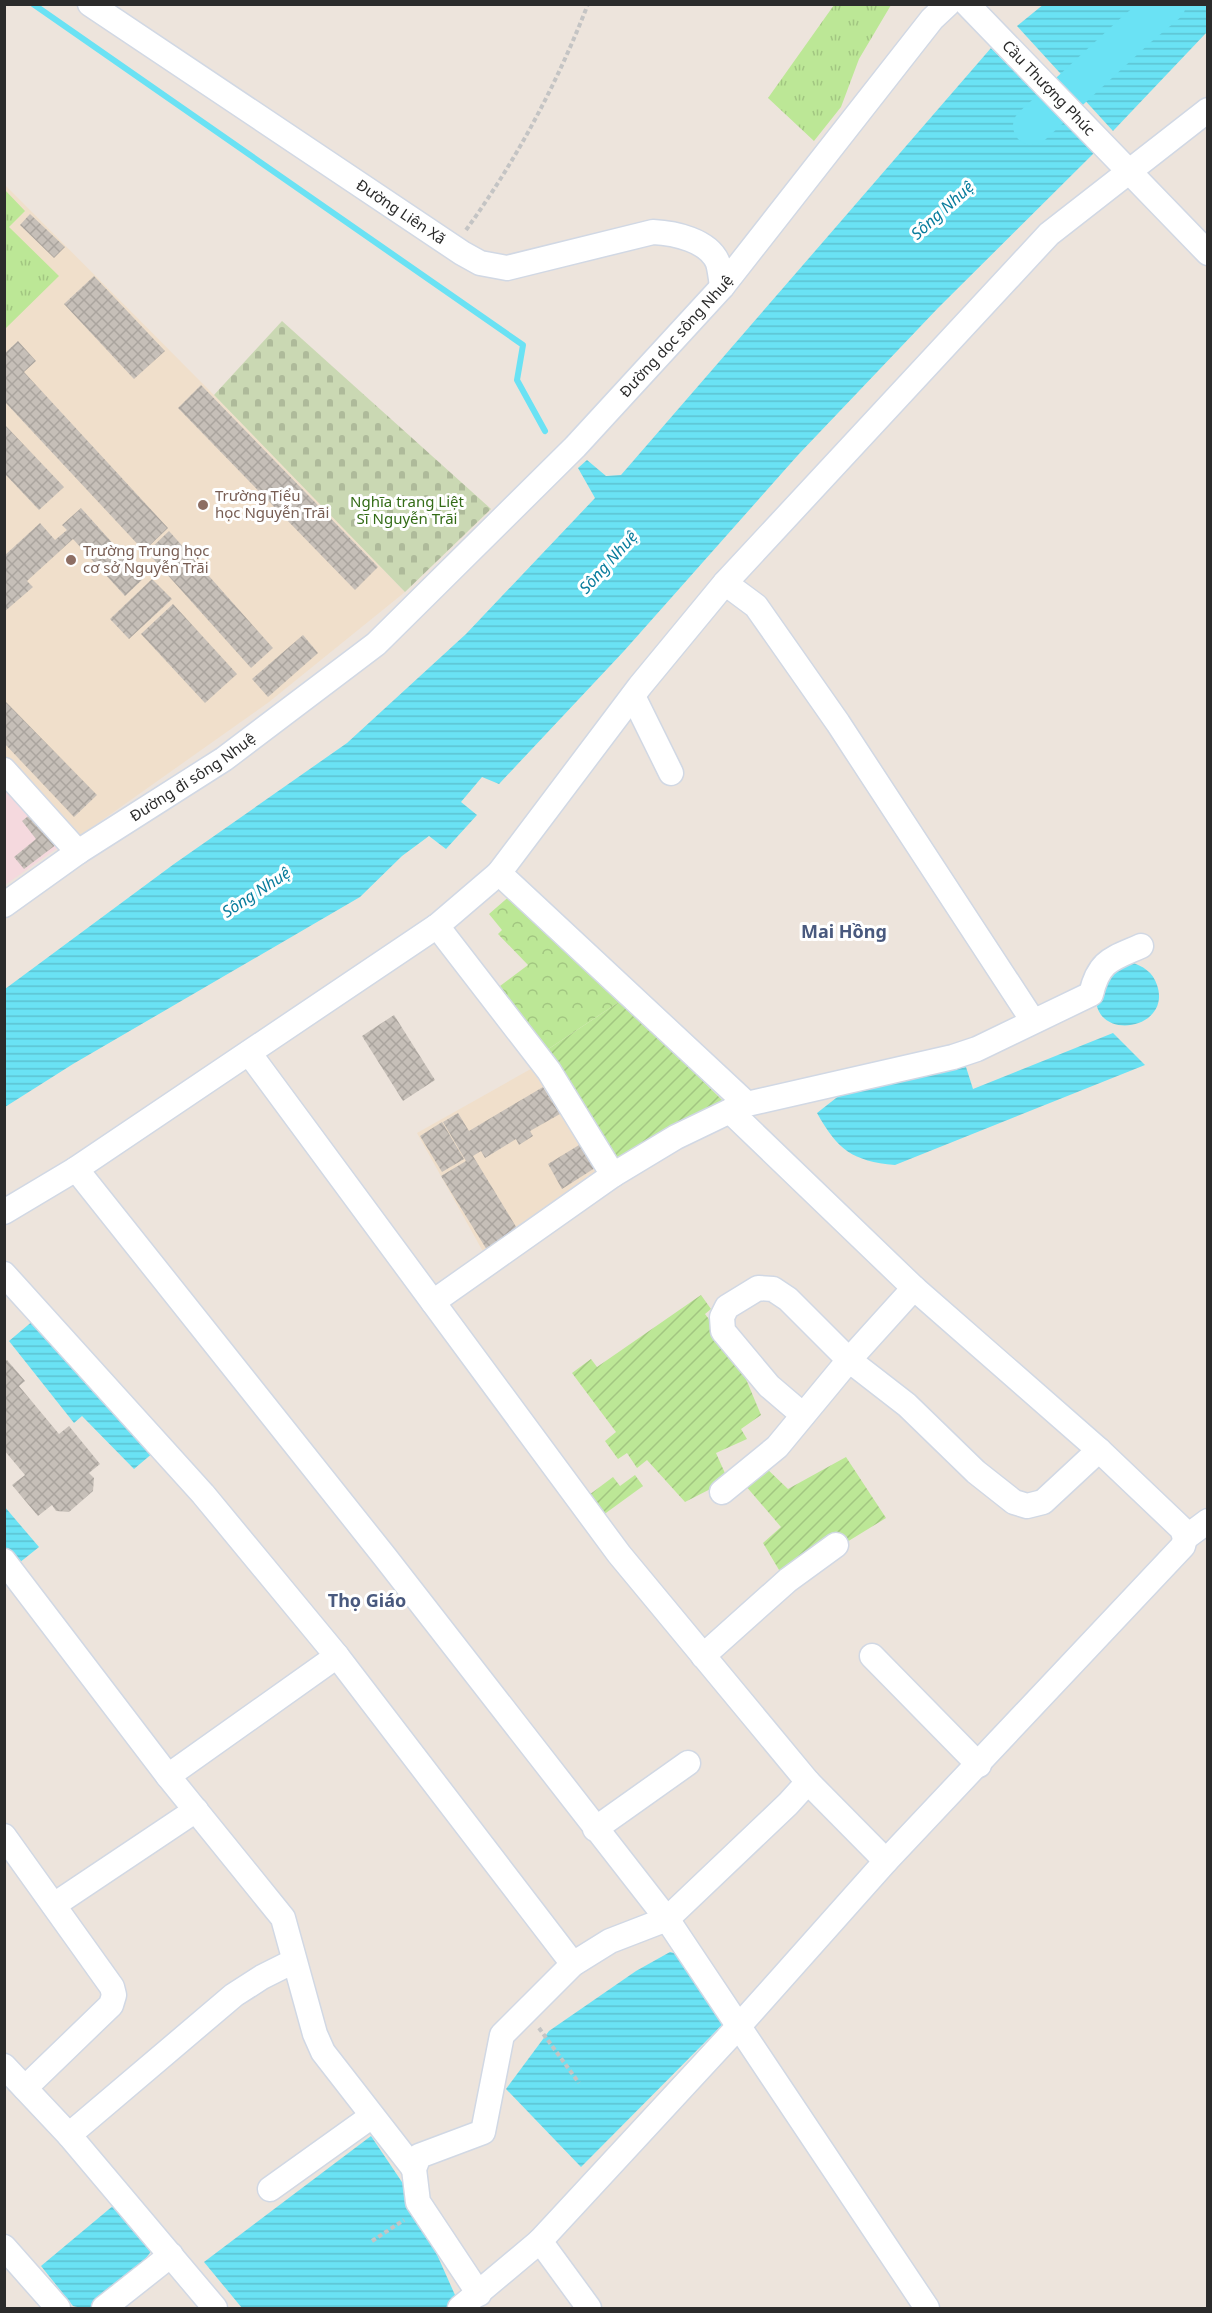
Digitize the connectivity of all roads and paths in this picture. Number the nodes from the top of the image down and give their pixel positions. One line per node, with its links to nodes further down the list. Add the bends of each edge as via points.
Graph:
1 (90, 4): 7 (street, Đường Liên Xã)
2 (588, 4): 7 (path, via 554,82 519,146 489,198)
3 (948, 4): 9 (street, Đường dọc sông Nhuệ, via 932,19)
4 (967, 4): 6 (street, Cầu Thượng Phúc)
5 (1208, 110): 6 (street)
6 (1128, 172): 8 (street, Cầu Thượng Phúc); 10 (street, via 1049,234)
7 (453, 247): 9 (street, Đường Liên Xã, via 480,263 507,268 652,232 669,233 692,241 713,255)
8 (1208, 253)
9 (722, 287): 11 (street, Đường dọc sông Nhuệ, via 575,447)
10 (725, 583): 12 (street); 20 (street, via 756,606 838,723)
11 (376, 644): 15 (street, Đường đi sông Nhuệ, via 224,759)
12 (633, 696): 14 (street); 16 (street)
13 (4, 770): 15 (street)
14 (671, 773)
15 (78, 852): 17 (street, Đường đi sông Nhuệ)
16 (499, 873): 18 (street); 22 (street)
17 (4, 904)
18 (437, 926): 21 (street); 24 (street, via 549,1071)
19 (1141, 946): 20 (street, via 1099,970 1091,994)
20 (1033, 1021): 22 (street, via 953,1057)
21 (249, 1053): 23 (street); 28 (street)
22 (739, 1107): 24 (street, via 676,1137); 27 (street)
23 (76, 1169): 25 (street); 45 (street, via 385,1557)
24 (613, 1175): 28 (street)
25 (4, 1212)
26 (4, 1274): 37 (street, via 203,1494)
27 (914, 1288): 29 (street); 31 (street)
28 (433, 1302): 38 (street, via 620,1554)
29 (849, 1360): 30 (street); 30 (street, via 788,1299 772,1289 758,1288 727,1307 722,1317 723,1331 769,1386); 31 (street, via 907,1405 976,1472 1014,1502 1027,1506 1043,1502)
30 (803, 1415): 32 (street, via 777,1447)
31 (1099, 1450): 34 (street, via 1182,1529)
32 (722, 1492)
33 (1208, 1521): 34 (street)
34 (1185, 1538): 41 (street, via 1183,1545)
35 (836, 1545): 38 (street, via 788,1580)
36 (4, 1561): 42 (street)
37 (337, 1656): 42 (street); 51 (street)
38 (703, 1656): 43 (street)
39 (872, 1656): 41 (street)
40 (688, 1763): 45 (street)
41 (979, 1765): 47 (street)
42 (168, 1776): 44 (street)
43 (808, 1782): 47 (street); 49 (street)
44 (196, 1810): 48 (street); 50 (street, via 283,1918)
45 (595, 1829): 49 (street)
46 (4, 1836): 48 (street)
47 (886, 1861): 53 (street)
48 (54, 1905): 56 (street, via 114,1995 111,2005)
49 (667, 1919): 51 (street, via 610,1941); 53 (street)
50 (294, 1960): 57 (street, via 323,2052); 58 (street, via 234,1995)
51 (573, 1964): 52 (street)
52 (526, 2010): 55 (path); 59 (street, via 502,2035 483,2132 419,2156)
53 (739, 2026): 63 (street); 71 (street)
54 (4, 2066): 56 (street)
55 (579, 2083)
56 (25, 2088): 58 (street)
57 (372, 2116): 59 (street); 60 (street)
58 (69, 2135): 65 (street)
59 (414, 2169): 61 (street)
60 (270, 2189)
61 (421, 2209): 62 (path); 66 (street)
62 (372, 2241)
63 (540, 2241): 66 (street); 70 (street)
64 (4, 2247): 67 (street)
65 (171, 2255): 68 (street); 69 (street)
66 (470, 2301)
67 (58, 2308)
68 (104, 2308)
69 (215, 2308)
70 (589, 2308)
71 (927, 2308)

